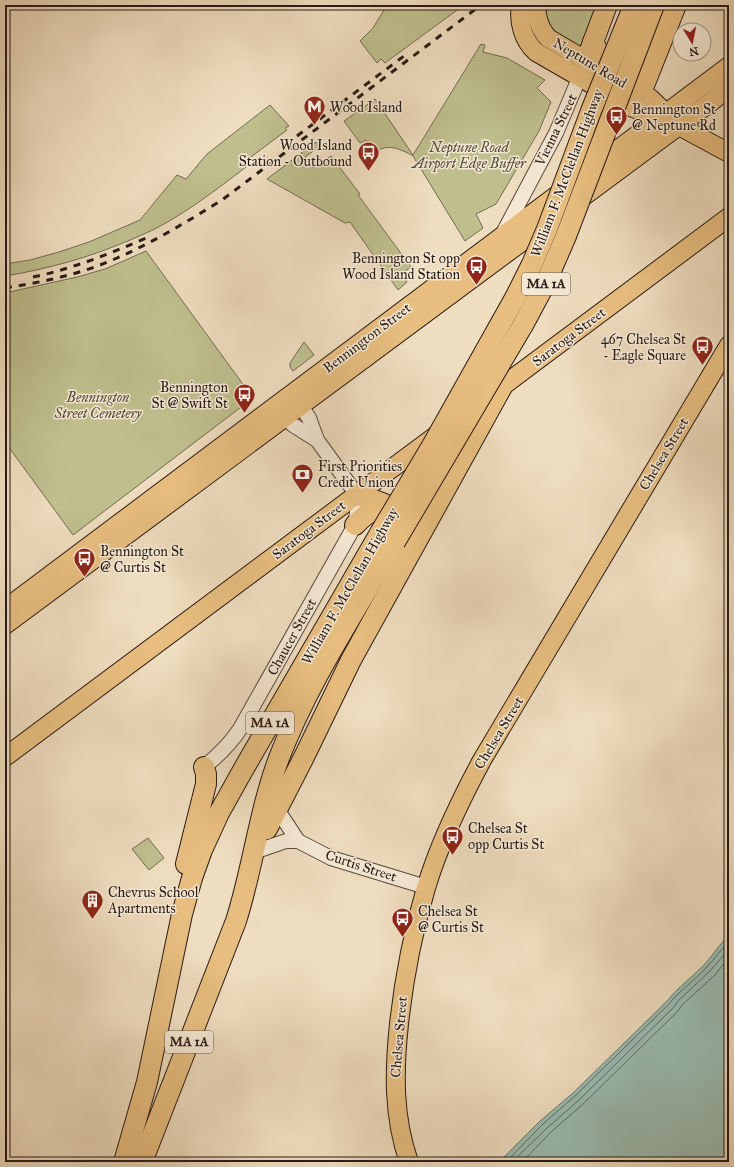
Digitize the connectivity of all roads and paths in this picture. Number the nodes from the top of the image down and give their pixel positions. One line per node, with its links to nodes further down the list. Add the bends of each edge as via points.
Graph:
1 (521, 5): 10 (main road, Neptune Road, via 522,30 532,48 540,55)
2 (536, 5): 10 (main road, Neptune Road, via 538,20 544,33)
3 (607, 5): 7 (highway)
4 (634, 5): 27 (highway, William F. McClellan Highway / MA 1A, bridge, via 529,270 432,446)
5 (654, 5): 27 (highway, William F. McClellan Highway / MA 1A, bridge, via 546,282)
6 (676, 5): 9 (highway)
7 (593, 42): 9 (highway, via 600,55 631,70); 10 (highway)
8 (729, 66): 14 (main road, Bennington Street)
9 (651, 68): 12 (highway)
10 (583, 69): 12 (main road, Neptune Road); 13 (main road, Neptune Road); 17 (street, Vienna Street, via 554,138)
11 (729, 87): 14 (main road, Bennington Street, via 711,102)
12 (640, 93): 13 (highway, via 630,102); 14 (main road, Neptune Road, via 650,98)
13 (624, 103): 14 (main road, Neptune Road, via 638,111)
14 (668, 120): 15 (main road, Neptune Road); 17 (main road, Bennington Street); 19 (main road, Bennington Street)
15 (729, 153)
16 (729, 217): 20 (main road, Saratoga Street)
17 (499, 240): 19 (main road, Bennington Street, via 447,277)
18 (729, 345): 35 (main road, Chelsea Street, via 482,760 448,830)
19 (365, 348): 21 (main road, Bennington Street)
20 (504, 385): 24 (main road, Saratoga Street); 27 (highway)
21 (296, 400): 22 (main road, Bennington Street); 23 (street, via 309,418)
22 (280, 412): 23 (street, via 293,425); 28 (main road, Bennington Street); 29 (main road, Bennington Street)
23 (317, 440): 24 (street)
24 (357, 495): 25 (highway); 26 (street, Chaucer Street); 30 (main road, Saratoga Street)
25 (399, 512): 26 (highway, via 369,512); 27 (highway, via 406,517 412,531)
26 (355, 525): 31 (street, Chaucer Street, via 234,739)
27 (395, 542): 32 (highway, William F. McClellan Highway / MA 1A, via 302,703 281,754); 36 (highway, William F. McClellan Highway / MA 1A, via 221,809 198,859)
28 (5, 609)
29 (5, 625)
30 (5, 757)
31 (204, 767): 36 (highway, via 206,784 185,868)
32 (272, 801): 33 (street, Curtis Street); 34 (highway, William F. McClellan Highway / MA 1A)
33 (298, 841): 34 (street, via 286,841); 35 (street, Curtis Street, via 322,854)
34 (254, 852): 38 (highway, William F. McClellan Highway / MA 1A, via 231,936)
35 (426, 887): 39 (main road, Chelsea Street, via 406,972 396,1053 397,1116)
36 (180, 922): 37 (highway, William F. McClellan Highway / MA 1A, via 147,1082)
37 (124, 1162)
38 (142, 1162)
39 (409, 1162)

